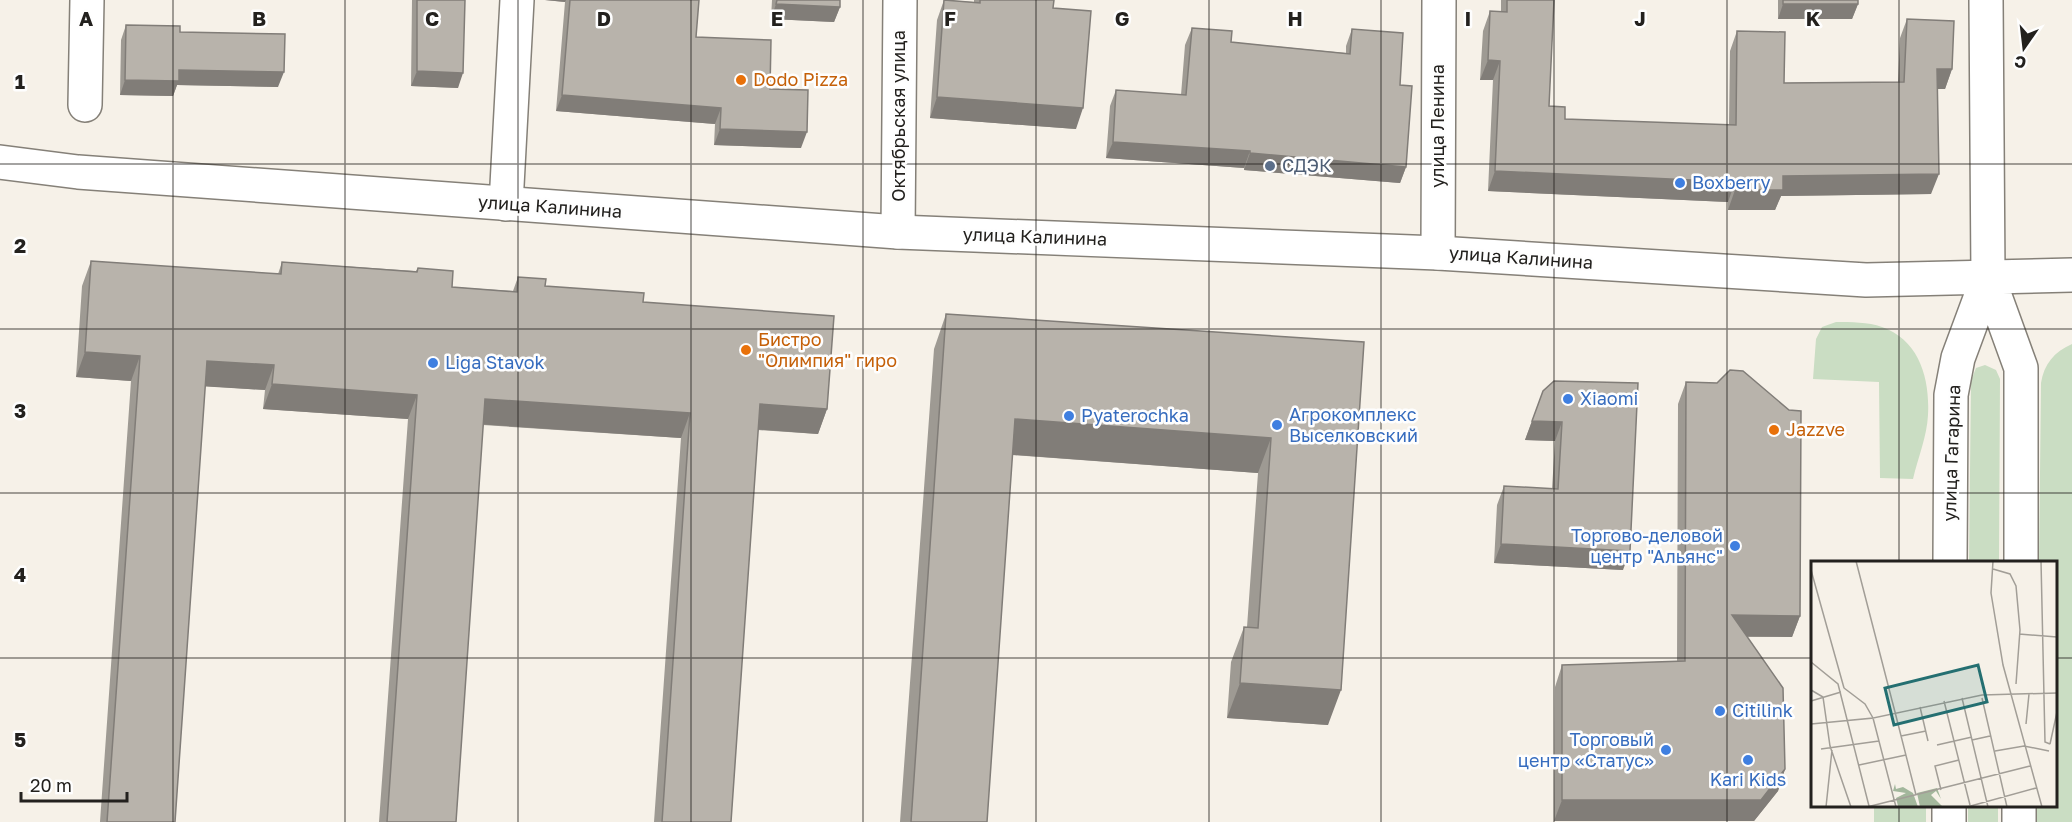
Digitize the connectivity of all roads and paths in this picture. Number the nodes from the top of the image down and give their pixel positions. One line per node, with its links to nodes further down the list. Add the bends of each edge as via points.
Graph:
1 (87, 0): 6 (main road)
2 (517, 0): 8 (main road)
3 (900, 0): 9 (main road, Октябрьская улица)
4 (1439, 0): 10 (main road, улица Ленина)
5 (1986, 0): 12 (main road, улица Гагарина)
6 (85, 105)
7 (0, 162): 8 (main road, улица Калинина, via 78,172)
8 (506, 204): 9 (main road, улица Калинина)
9 (898, 232): 10 (main road, улица Калинина)
10 (1438, 253): 12 (main road, улица Калинина, via 1866,280)
11 (2072, 275): 12 (main road, улица Калинина)
12 (1988, 277): 13 (main road, улица Гагарина, via 1958,358 1951,394); 14 (main road, улица Гагарина, via 2021,368)
13 (1950, 561)
14 (2021, 561)

